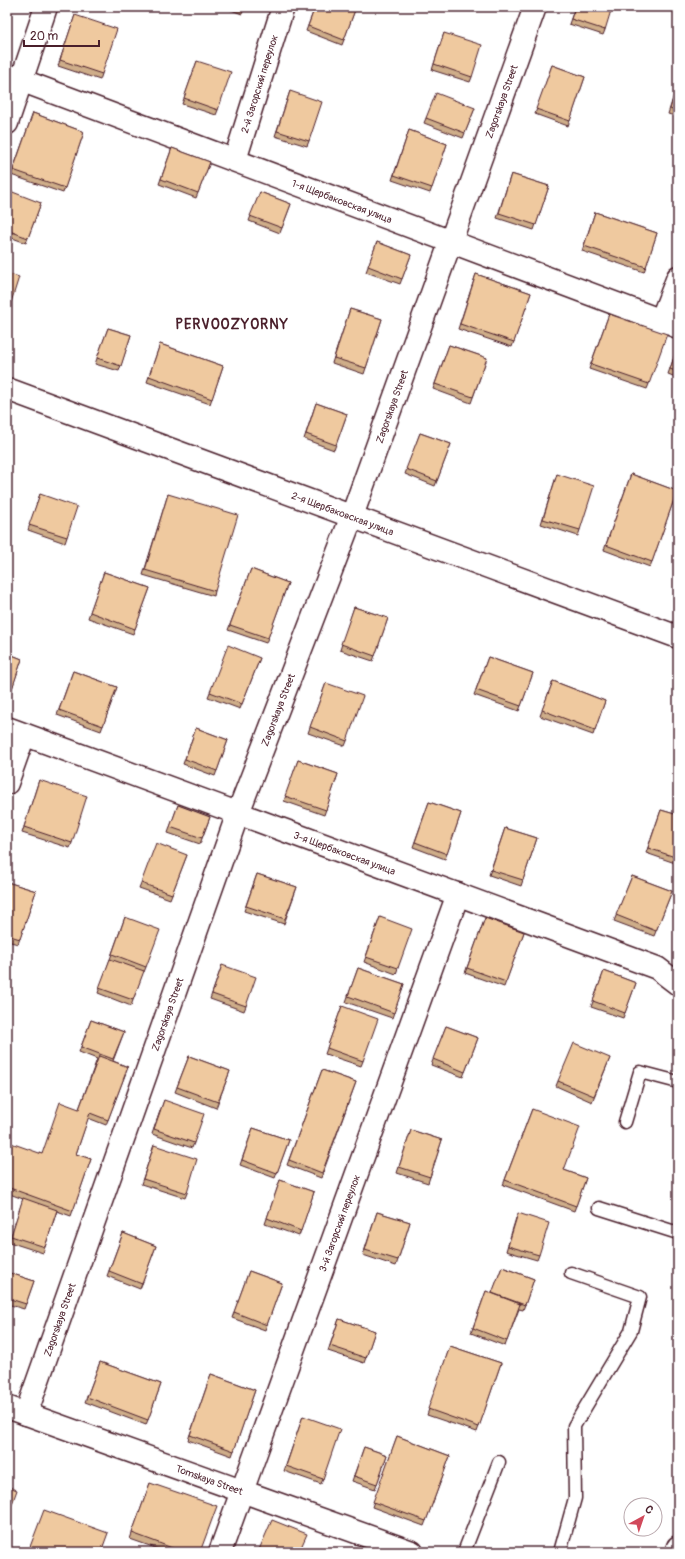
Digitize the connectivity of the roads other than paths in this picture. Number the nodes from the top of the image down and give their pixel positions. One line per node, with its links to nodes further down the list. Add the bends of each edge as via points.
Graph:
1 (46, 7): 4 (street)
2 (283, 7): 6 (street, 2-й Загорский переулок)
3 (535, 7): 7 (street, Zagorskaya Street)
4 (15, 77): 5 (street); 6 (street, 1-я Щербаковская улица)
5 (7, 123)
6 (235, 160): 7 (street, 1-я Щербаковская улица)
7 (452, 242): 9 (street, 1-я Щербаковская улица); 11 (street, Zagorskaya Street)
8 (678, 277): 9 (street)
9 (669, 324)
10 (7, 389): 11 (street, 2-я Щербаковская улица)
11 (352, 516): 12 (street, 2-я Щербаковская улица); 15 (street, Zagorskaya Street)
12 (678, 637)
13 (16, 731): 14 (street); 15 (street, 3-я Щербаковская улица)
14 (7, 783)
15 (238, 813): 16 (street, 3-я Щербаковская улица); 23 (street, Zagorskaya Street)
16 (458, 894): 17 (street, 3-я Щербаковская улица, via 658,968); 25 (street, 3-й Загорский переулок)
17 (678, 984)
18 (678, 1082): 19 (lane, via 640,1072)
19 (625, 1122)
20 (599, 1208): 21 (lane)
21 (678, 1233)
22 (571, 1273): 30 (lane, via 640,1297 631,1331 574,1426 575,1498)
23 (17, 1410): 25 (street, Tomskaya Street)
24 (499, 1462): 29 (lane)
25 (242, 1491): 27 (street, 3-й Загорский переулок); 28 (street, Tomskaya Street)
26 (678, 1547): 31 (street)
27 (220, 1552)
28 (412, 1552)
29 (464, 1552)
30 (560, 1552)
31 (676, 1552)

